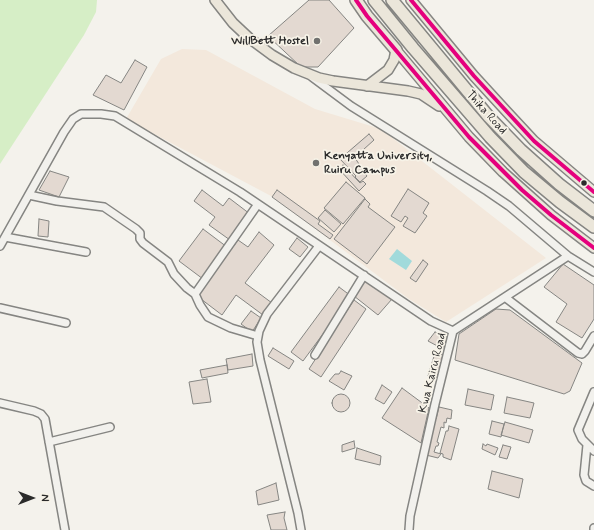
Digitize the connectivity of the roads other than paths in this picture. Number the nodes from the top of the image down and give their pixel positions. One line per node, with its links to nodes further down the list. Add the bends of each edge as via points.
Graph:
1 (215, 0): 7 (main road, via 249,38 272,55)
2 (356, 0): 6 (highway)
3 (374, 0): 14 (highway, Thika Road, via 412,48 490,137 524,172)
4 (392, 0): 13 (highway, Thika Road, via 495,123 521,150)
5 (411, 0): 10 (main road, Thika Road, via 512,118 534,141)
6 (396, 50): 8 (main road, via 388,70); 9 (main road)
7 (308, 74): 8 (main road); 20 (street, via 351,106 509,206)
8 (367, 86): 9 (main road, via 422,94)
9 (447, 112): 18 (main road, via 522,190)
10 (594, 192)
11 (29, 195): 12 (street, via 73,120 82,114 101,114 123,120); 15 (street); 23 (street, via 104,207 136,229 143,243 168,262 174,274)
12 (258, 204): 17 (street); 23 (street)
13 (594, 211)
14 (594, 227)
15 (5, 238): 16 (street); 19 (street)
16 (0, 246)
17 (320, 246): 22 (street); 28 (street, via 267,314)
18 (594, 248)
19 (86, 252)
20 (568, 256): 21 (street); 24 (street, Kwa Kairu Road)
21 (594, 272)
22 (364, 275): 27 (street, via 431,321); 30 (street)
23 (196, 294): 28 (street, via 208,317 231,328)
24 (506, 298): 27 (street, Kwa Kairu Road); 29 (street, via 578,353 582,354 585,351)
25 (0, 308): 26 (street)
26 (66, 323)
27 (454, 331): 41 (street, Kwa Kairu Road, via 435,404)
28 (258, 336): 40 (street, via 260,360)
29 (594, 336)
30 (315, 355)
31 (593, 394): 33 (street); 36 (street, via 578,430)
32 (0, 403): 35 (street, via 41,414 45,419)
33 (594, 407)
34 (110, 427): 35 (street)
35 (49, 442): 39 (street)
36 (587, 445): 37 (street); 38 (street, via 584,475 586,481)
37 (594, 451)
38 (594, 486)
39 (65, 530)
40 (301, 530)
41 (409, 530)

